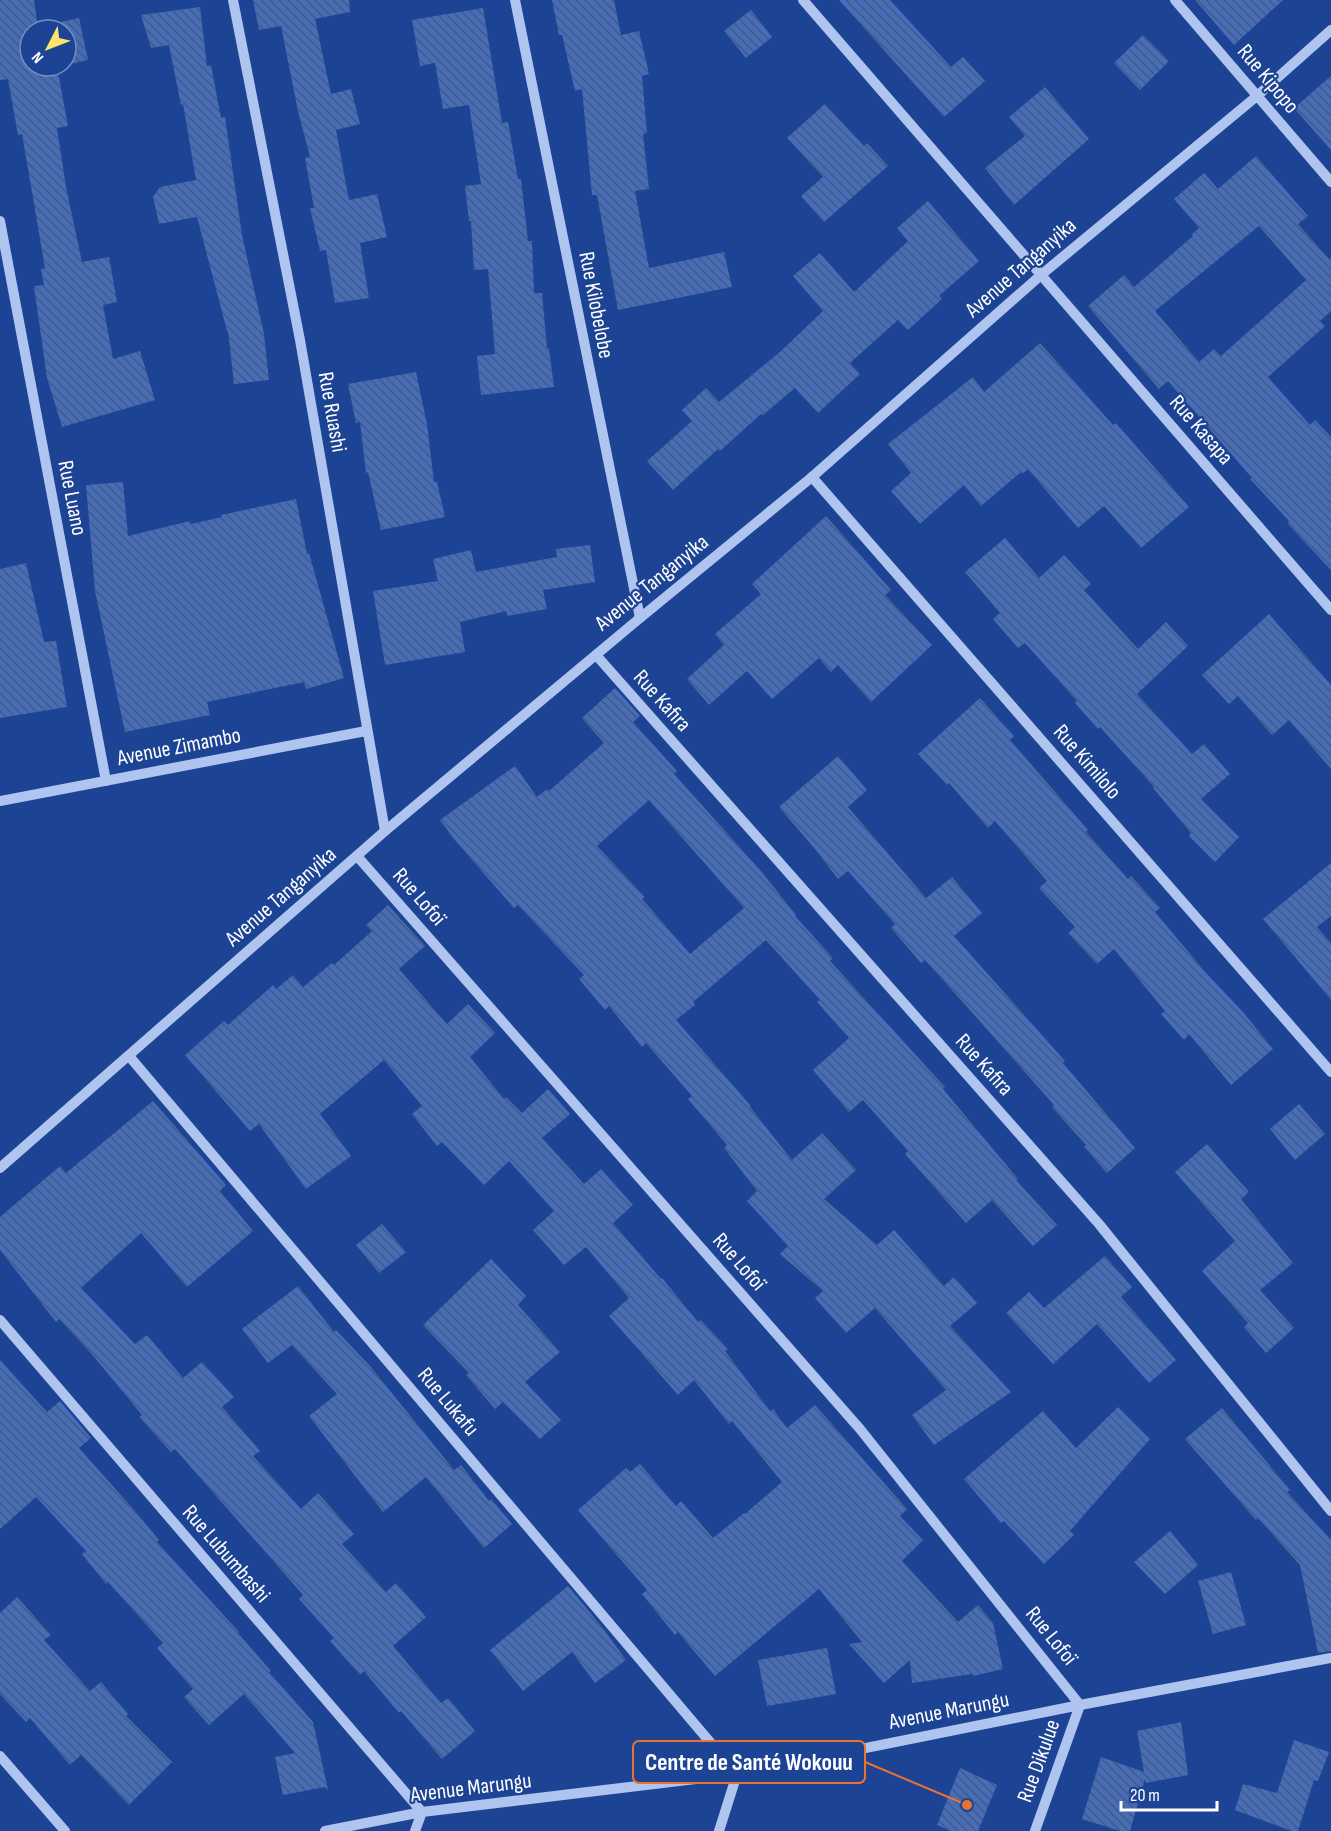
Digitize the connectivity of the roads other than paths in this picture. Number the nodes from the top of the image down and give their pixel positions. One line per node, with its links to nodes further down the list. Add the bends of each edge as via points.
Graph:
1 (232, 0): 14 (street, Rue Ruashi, via 300,340)
2 (515, 0): 12 (street, Rue Kilobelobe)
3 (803, 0): 9 (street, Rue Kasapa)
4 (1175, 0): 6 (street, Rue Kipopo)
5 (1331, 30): 6 (street, Avenue Tanganyika)
6 (1257, 96): 7 (street, Rue Kipopo); 9 (street, Avenue Tanganyika)
7 (1331, 182)
8 (0, 221): 15 (street, Rue Luano)
9 (1041, 275): 10 (street, Avenue Tanganyika); 11 (street, Rue Kasapa)
10 (813, 477): 12 (street, Avenue Tanganyika); 20 (street, Rue Kimilolo)
11 (1331, 610)
12 (640, 618): 13 (street, Avenue Tanganyika)
13 (596, 655): 17 (street, Avenue Tanganyika); 23 (street, Rue Kafira, via 1100,1224)
14 (366, 731): 15 (street, Avenue Zimambo); 17 (street, Rue Ruashi)
15 (106, 782): 16 (street, Avenue Zimambo)
16 (0, 801)
17 (385, 831): 18 (street, Avenue Tanganyika)
18 (357, 856): 19 (street, Avenue Tanganyika); 25 (street, Rue Lofoï, via 860,1429)
19 (129, 1056): 21 (street, Avenue Tanganyika); 27 (street, Rue Lukafu)
20 (1331, 1072)
21 (0, 1168)
22 (0, 1320): 28 (street, Rue Lubumbashi)
23 (1331, 1511)
24 (1331, 1658): 25 (street, Avenue Marungu)
25 (1080, 1705): 27 (street, Avenue Marungu); 33 (street, Rue Dikulue)
26 (0, 1756): 29 (street)
27 (737, 1774): 28 (street, Avenue Marungu); 32 (street)
28 (422, 1812): 30 (street, Avenue Marungu); 31 (street)
29 (65, 1831)
30 (325, 1831)
31 (415, 1831)
32 (718, 1831)
33 (1035, 1831)

